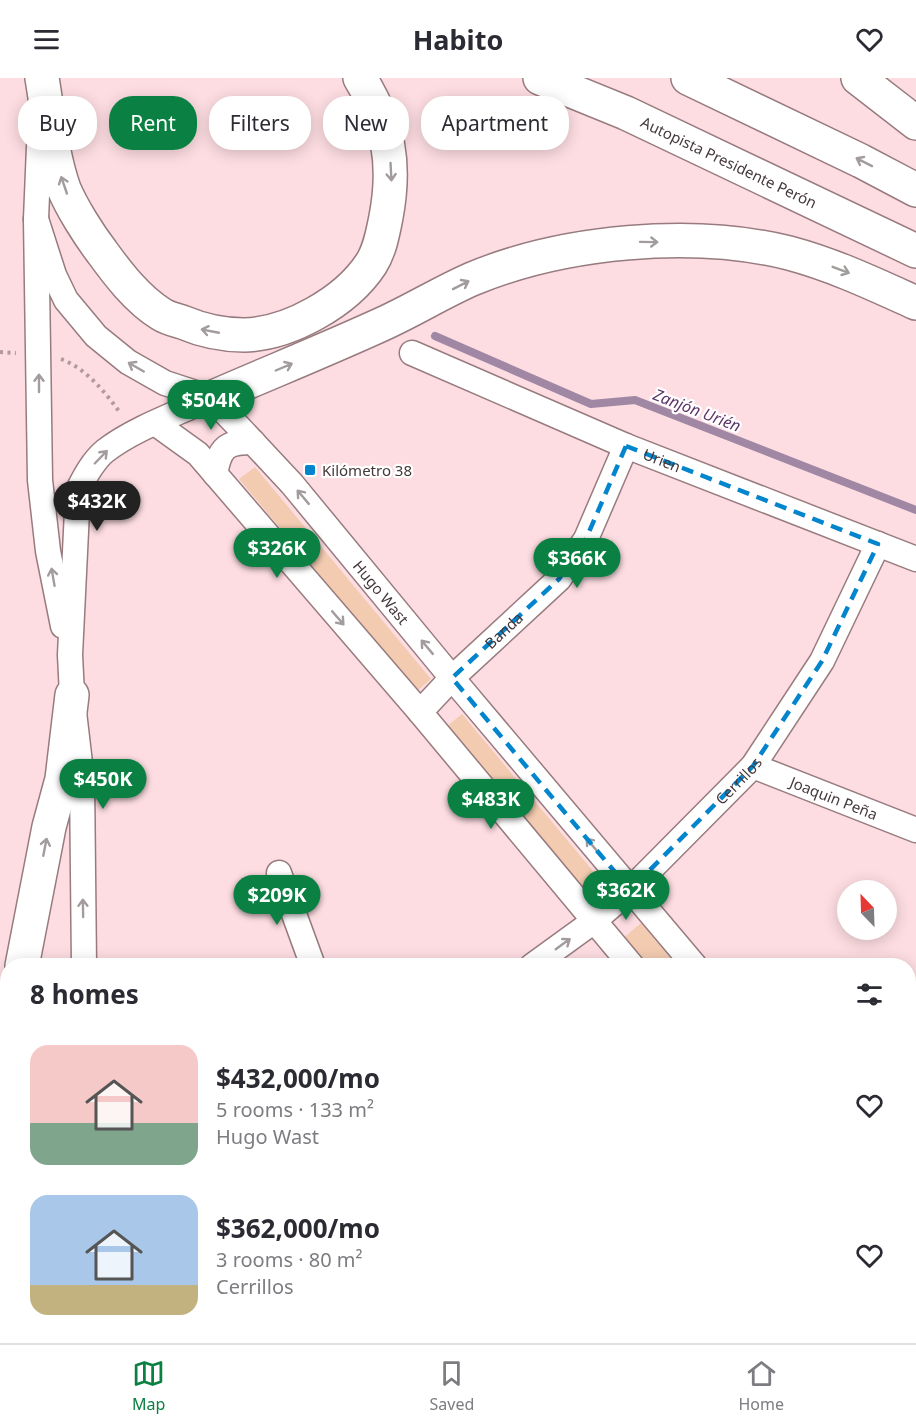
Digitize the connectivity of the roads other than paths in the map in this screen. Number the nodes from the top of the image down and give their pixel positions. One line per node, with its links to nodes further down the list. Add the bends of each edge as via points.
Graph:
1 (42, 78): 2 (highway, one-way to 1, via 372,97 389,147 391,188 382,237 372,263 352,286 321,310 285,327 245,335 212,332 162,314 133,291 109,262 65,191); 8 (street)
2 (360, 78)
3 (540, 78): 9 (highway, Autopista Presidente Perón, via 626,113)
4 (688, 78): 7 (highway, one-way to 4)
5 (858, 78): 6 (highway)
6 (916, 123)
7 (916, 190)
8 (36, 219): 12 (street, Hugo Wast, one-way to 8, via 165,383 128,362 96,336 66,300); 19 (street, one-way to 8, via 57,601 39,480)
9 (916, 251)
10 (916, 303): 12 (highway, one-way to 10, via 380,326 471,280 566,251 638,241 726,243 788,253 842,269)
11 (412, 353): 15 (street, Urien)
12 (211, 398): 13 (street); 14 (street, Hugo Wast)
13 (146, 428): 16 (street, via 198,454); 19 (street, one-way to 13, via 78,490 104,452)
14 (253, 442): 16 (street, via 226,446 218,458); 20 (street, Hugo Wast, one-way to 14)
15 (626, 446): 17 (street, Urien); 20 (street, Banda, via 586,539 559,579)
16 (215, 474): 22 (street, one-way to 22)
17 (878, 544): 18 (street, Urien); 23 (street, Cerrillos, via 822,661)
18 (916, 559)
19 (70, 655): 21 (street)
20 (452, 678): 22 (street, Banda); 26 (street, Hugo Wast, one-way to 20)
21 (72, 695): 28 (highway, one-way to 21, via 62,779); 29 (street, one-way to 21, via 82,780)
22 (420, 712): 27 (street)
23 (753, 766): 24 (street, Joaquin Peña); 26 (street, Cerrillos)
24 (916, 830)
25 (279, 873): 30 (street)
26 (630, 890): 27 (street, Cerrillos); 33 (street, Hugo Wast)
27 (594, 921): 31 (street, Cerrillos, one-way to 27); 32 (street)
28 (24, 958)
29 (84, 958)
30 (310, 958)
31 (543, 958)
32 (625, 958)
33 (688, 958)

